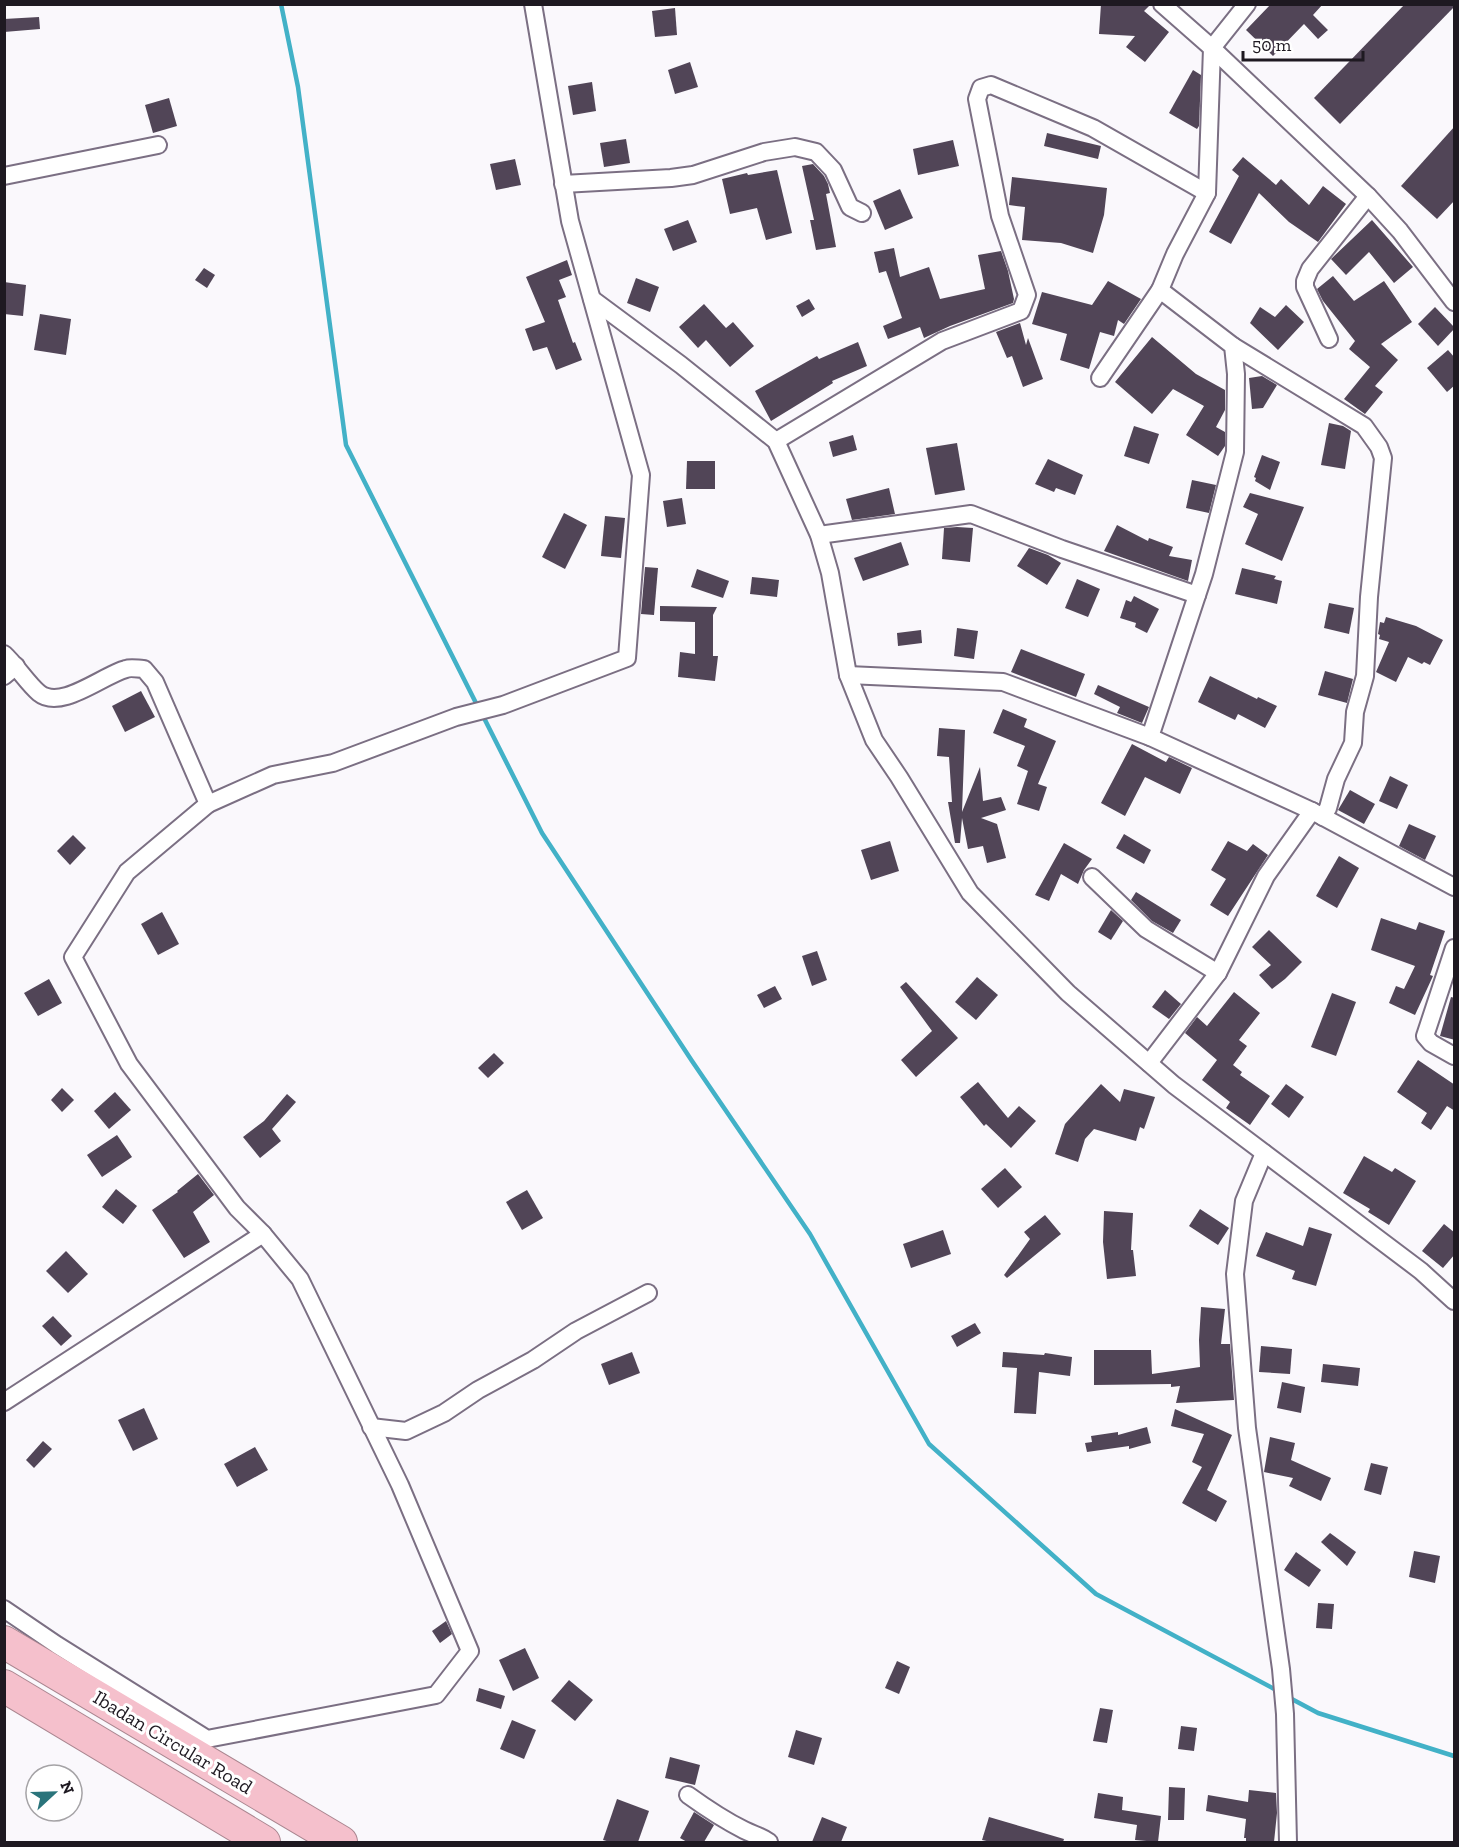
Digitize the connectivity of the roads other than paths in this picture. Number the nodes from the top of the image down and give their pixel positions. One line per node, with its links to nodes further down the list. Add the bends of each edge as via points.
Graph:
1 (533, 4): 7 (street)
2 (1162, 4): 4 (street)
3 (1247, 4): 4 (street)
4 (1212, 48): 8 (street); 9 (street)
5 (158, 145): 6 (street)
6 (4, 176)
7 (563, 184): 10 (street, via 693,175 764,152 795,147 816,152 833,170 850,207); 12 (street)
8 (1207, 193): 11 (street); 17 (street, via 1093,128 991,84 981,88 977,99 1000,216 1027,295 1021,311 942,341)
9 (1368, 195): 13 (street); 14 (street, via 1310,269 1305,282)
10 (862, 213)
11 (1160, 290): 15 (street); 16 (street)
12 (592, 299): 17 (street); 23 (street, via 641,475 627,658 333,763 273,775)
13 (1455, 302)
14 (1329, 339)
15 (1233, 345): 19 (street, via 1235,452); 24 (street, via 1364,426 1383,458 1365,676 1355,712 1353,743 1328,808)
16 (1101, 378)
17 (776, 441): 18 (street)
18 (819, 535): 19 (street, via 971,514); 21 (street, via 830,573)
19 (1197, 595): 22 (street)
20 (8, 665): 23 (street, via 40,694 54,698 70,696 127,668 144,669 155,682)
21 (848, 675): 22 (street, via 1003,682); 30 (street, via 874,740 970,893 1068,993)
22 (1150, 737): 24 (street)
23 (208, 804): 32 (street, via 127,872 73,957 129,1064 237,1208)
24 (1317, 814): 26 (street); 28 (street, via 1266,876)
25 (1092, 877): 28 (street, via 1146,929)
26 (1455, 887)
27 (1455, 948): 29 (street, via 1425,1036)
28 (1218, 973): 30 (street)
29 (1455, 1056)
30 (1149, 1064): 31 (street)
31 (1264, 1153): 34 (street); 44 (street, via 1244,1201 1235,1274 1247,1428 1281,1669)
32 (263, 1233): 35 (street); 36 (street, via 300,1279)
33 (648, 1293): 36 (street, via 576,1331 444,1413 406,1431)
34 (1455, 1301)
35 (4, 1402)
36 (371, 1427): 37 (street, via 400,1485 470,1651 436,1695 207,1739)
37 (4, 1609)
38 (4, 1642): 42 (highway, Ibadan Circular Road)
39 (4, 1686): 41 (highway, Ibadan Circular Road)
40 (688, 1795): 43 (street, via 716,1815)
41 (264, 1842)
42 (341, 1842)
43 (770, 1842)
44 (1288, 1842)

